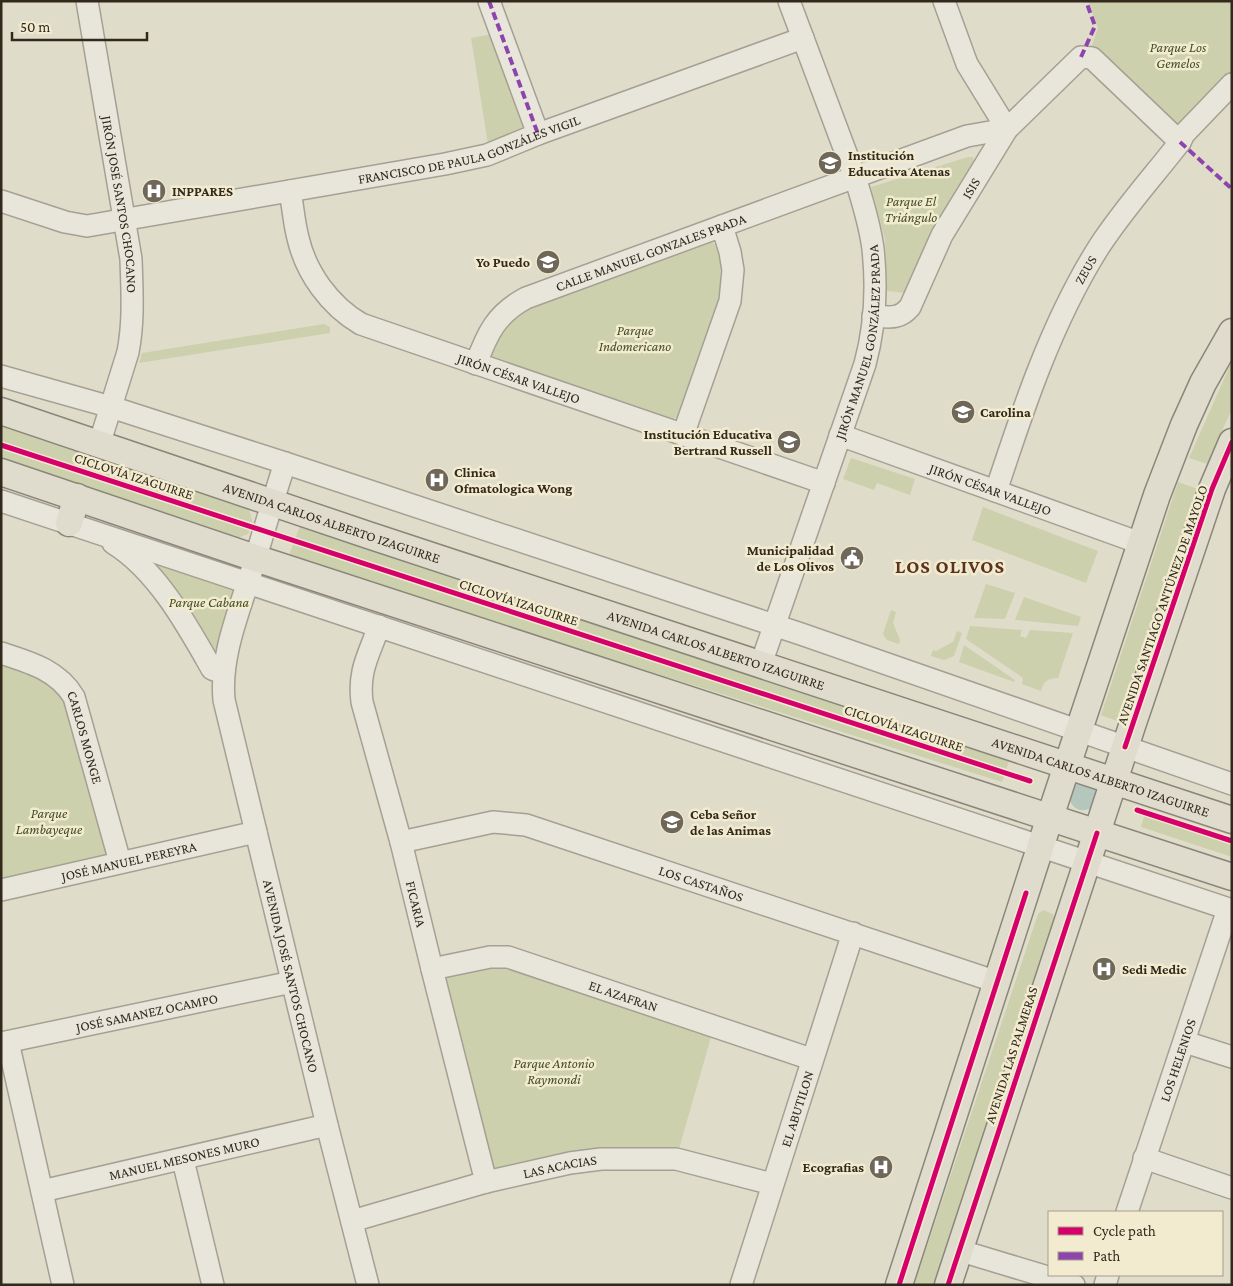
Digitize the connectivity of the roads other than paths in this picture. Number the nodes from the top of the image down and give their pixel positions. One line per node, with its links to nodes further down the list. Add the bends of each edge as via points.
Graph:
1 (87, 1): 13 (street, JIRÓN JOSÉ SANTOS CHOCANO)
2 (489, 1): 8 (street)
3 (789, 1): 5 (street, JIRÓN MANUEL GONZÁLEZ PRADA)
4 (944, 1): 7 (street, via 968,64)
5 (803, 38): 8 (street, FRANCISCO DE PAULA GONZÁLES VIGIL); 10 (street, JIRÓN MANUEL GONZÁLEZ PRADA)
6 (1232, 84): 9 (street, ZEUS)
7 (1007, 130): 9 (street, ISIS, via 1081,57 1092,58); 10 (street, CALLE MANUEL GONZALES PRADA, via 967,136); 15 (street, ISIS, via 942,235 910,307 896,317)
8 (538, 134): 11 (street, FRANCISCO DE PAULA GONZÁLES VIGIL, via 487,155)
9 (1180, 142): 28 (street, ZEUS, via 1113,225 1077,286 1047,347)
10 (855, 177): 14 (street, CALLE MANUEL GONZALES PRADA); 15 (street, JIRÓN MANUEL GONZÁLEZ PRADA, via 872,248)
11 (290, 192): 13 (street, FRANCISCO DE PAULA GONZÁLES VIGIL); 17 (street, JIRÓN CÉSAR VALLEJO, via 304,257 335,305 361,324)
12 (1, 200): 13 (street, FRANCISCO DE PAULA GONZÁLES VIGIL, via 80,226)
13 (124, 220): 19 (street, JIRÓN JOSÉ SANTOS CHOCANO, via 131,259 132,328)
14 (722, 226): 17 (street, CALLE MANUEL GONZALES PRADA, via 515,304 486,336); 21 (street, via 732,270 730,301)
15 (873, 316): 22 (street, JIRÓN MANUEL GONZÁLEZ PRADA, via 865,364)
16 (1232, 332): 34 (main road, via 1184,425)
17 (476, 364): 21 (street, JIRÓN CÉSAR VALLEJO)
18 (1, 376): 19 (street)
19 (111, 408): 24 (street, JIRÓN JOSÉ SANTOS CHOCANO); 25 (street)
20 (1, 411): 24 (main road, AVENIDA CARLOS ALBERTO IZAGUIRRE)
21 (683, 435): 27 (street, JIRÓN CÉSAR VALLEJO)
22 (840, 435): 27 (street, JIRÓN MANUEL GONZÁLEZ PRADA); 28 (street, JIRÓN CÉSAR VALLEJO)
23 (1232, 442): 43 (main road, AVENIDA SANTIAGO ANTÚNEZ DE MAYOLO, via 1212,489)
24 (99, 445): 31 (main road, AVENIDA CARLOS ALBERTO IZAGUIRRE)
25 (285, 463): 31 (street, AVENIDA JOSÉ SANTOS CHOCANO); 37 (street)
26 (1, 472): 29 (main road)
27 (824, 483): 37 (street, JIRÓN MANUEL GONZÁLEZ PRADA)
28 (996, 491): 34 (street, JIRÓN CÉSAR VALLEJO)
29 (77, 497): 32 (main road); 35 (main road)
30 (1, 501): 32 (street)
31 (272, 503): 35 (street, AVENIDA JOSÉ SANTOS CHOCANO); 40 (main road, AVENIDA CARLOS ALBERTO IZAGUIRRE)
32 (69, 523): 33 (street)
33 (94, 532): 36 (street); 41 (street, via 128,554 154,580 184,620 212,668 218,670)
34 (1140, 543): 42 (main road)
35 (255, 558): 36 (street, AVENIDA JOSÉ SANTOS CHOCANO); 47 (main road)
36 (247, 583): 38 (street); 41 (street, AVENIDA JOSÉ SANTOS CHOCANO)
37 (774, 625): 40 (street, JIRÓN MANUEL GONZÁLEZ PRADA); 42 (street)
38 (379, 626): 51 (street, FICARIA, via 362,673 361,694); 52 (street)
39 (1, 653): 53 (street, CARLOS MONGE, via 48,671 65,684 74,697)
40 (760, 664): 44 (main road, AVENIDA CARLOS ALBERTO IZAGUIRRE)
41 (224, 665): 49 (street, AVENIDA JOSÉ SANTOS CHOCANO, via 224,700)
42 (1079, 731): 43 (street); 44 (main road)
43 (1125, 747): 45 (main road, AVENIDA SANTIAGO ANTÚNEZ DE MAYOLO); 46 (street)
44 (1068, 766): 45 (main road, AVENIDA CARLOS ALBERTO IZAGUIRRE); 47 (main road)
45 (1114, 782): 48 (main road, AVENIDA CARLOS ALBERTO IZAGUIRRE); 50 (main road, AVENIDA LAS PALMERAS)
46 (1232, 784)
47 (1050, 817): 50 (main road); 52 (main road)
48 (1232, 820)
49 (256, 832): 53 (street, JOSÉ MANUEL PEREYRA); 60 (street, AVENIDA JOSÉ SANTOS CHOCANO)
50 (1096, 833): 54 (main road, AVENIDA LAS PALMERAS); 55 (main road)
51 (401, 842): 58 (street, LOS CASTAÑOS, via 493,822 526,825); 59 (street, FICARIA)
52 (1041, 847): 54 (street); 61 (main road)
53 (120, 862): 56 (street, JOSÉ MANUEL PEREYRA)
54 (1087, 862): 57 (street); 75 (main road, AVENIDA LAS PALMERAS)
55 (1232, 877)
56 (1, 890)
57 (1230, 909): 63 (street, LOS HELENIOS)
58 (853, 933): 61 (street, LOS CASTAÑOS); 65 (street, EL ABUTILON)
59 (432, 969): 65 (street, EL AZAFRAN, via 490,957 508,957); 69 (street, FICARIA)
60 (292, 982): 62 (street, JOSÉ SAMANEZ OCAMPO); 66 (street, AVENIDA JOSÉ SANTOS CHOCANO)
61 (997, 982): 80 (main road)
62 (5, 1042): 72 (street)
63 (1185, 1042): 64 (street); 67 (street, LOS HELENIOS)
64 (1232, 1057)
65 (811, 1059): 70 (street, EL ABUTILON)
66 (327, 1125): 68 (street, MANUEL MESONES MURO); 74 (street, AVENIDA JOSÉ SANTOS CHOCANO)
67 (1144, 1158): 71 (street); 73 (street, LOS HELENIOS)
68 (183, 1160): 72 (street, MANUEL MESONES MURO); 77 (street)
69 (486, 1182): 70 (street, LAS ACACIAS, via 570,1163 635,1158 676,1160); 74 (street, LAS ACACIAS)
70 (772, 1184): 79 (street, EL ABUTILON)
71 (1232, 1188)
72 (42, 1191): 76 (street)
73 (1127, 1211)
74 (352, 1221): 78 (street, AVENIDA JOSÉ SANTOS CHOCANO)
75 (958, 1250): 81 (main road, AVENIDA LAS PALMERAS); 82 (street)
76 (64, 1285)
77 (213, 1285)
78 (368, 1285)
79 (741, 1285)
80 (899, 1285)
81 (948, 1285)
82 (1074, 1285)

